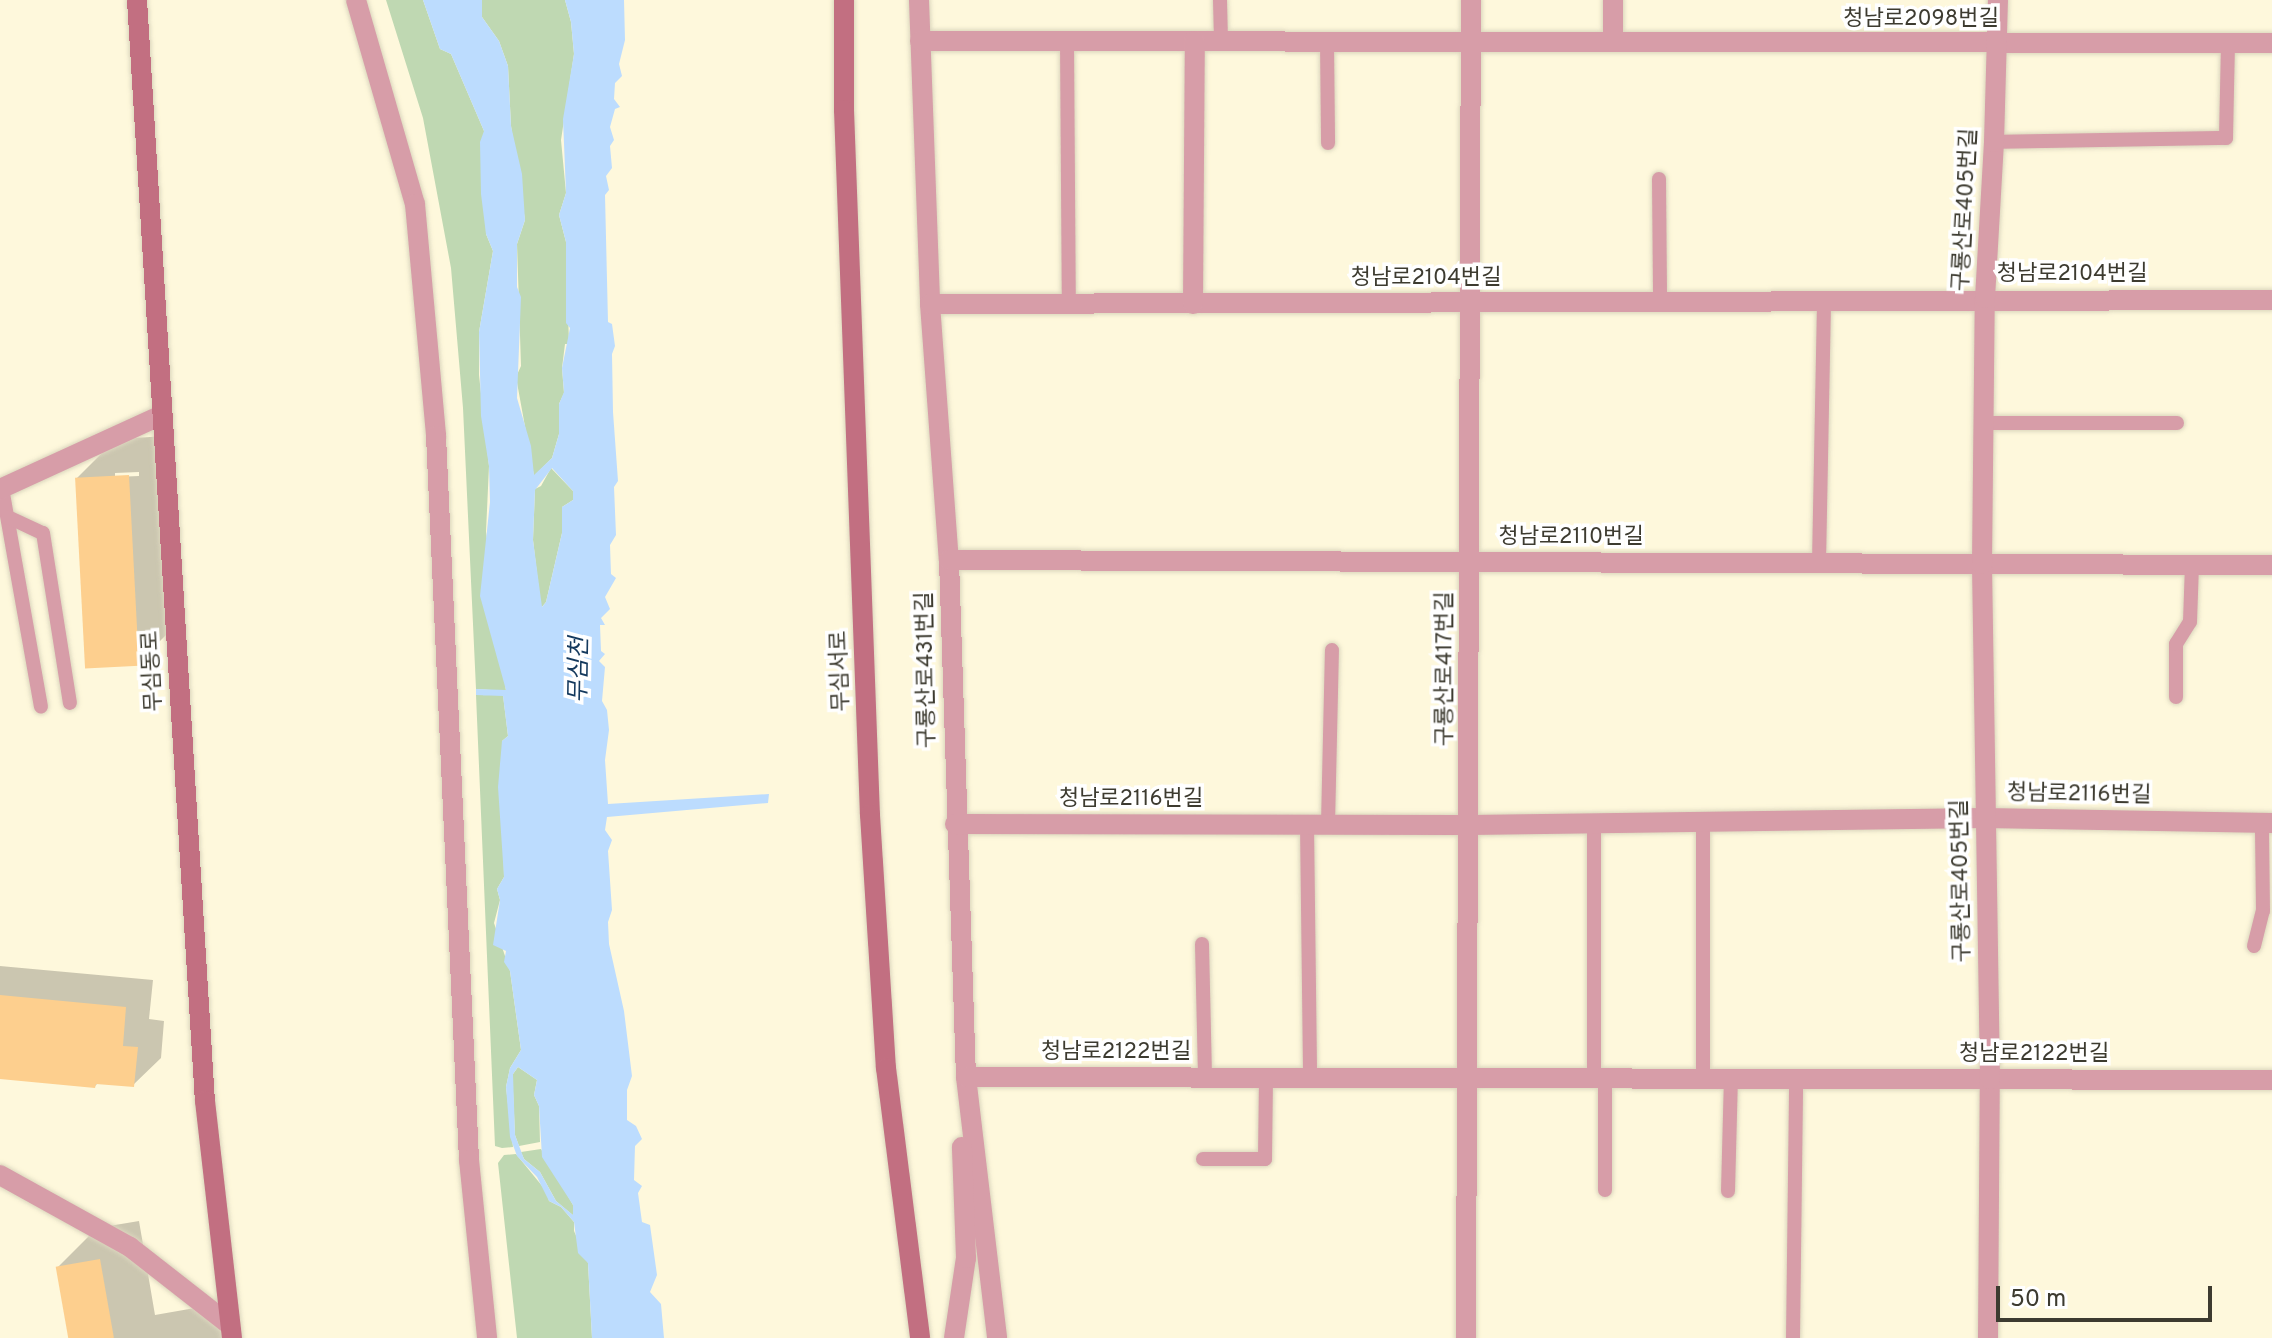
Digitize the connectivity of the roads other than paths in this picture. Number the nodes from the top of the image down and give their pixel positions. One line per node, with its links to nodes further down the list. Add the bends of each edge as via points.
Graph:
1 (137, 0): 30 (street, 무심동로)
2 (356, 0): 71 (street, via 415,204 436,436 469,1160)
3 (844, 0): 72 (street, 무심서로, via 870,815 886,1068)
4 (919, 0): 9 (street, 구룡산로431번길)
5 (1220, 0): 12 (lane)
6 (1471, 0): 14 (street, 구룡산로417번길)
7 (1613, 0): 15 (street)
8 (1998, 0): 18 (street, 구룡산로405번길)
9 (920, 41): 10 (street, 청남로2098번길); 27 (street, 구룡산로431번길)
10 (1067, 41): 11 (street, 청남로2098번길); 28 (lane)
11 (1195, 41): 12 (street, 청남로2098번길); 29 (street)
12 (1221, 41): 13 (street, 청남로2098번길)
13 (1327, 41): 14 (street, 청남로2098번길); 20 (lane)
14 (1471, 41): 15 (street, 청남로2098번길); 26 (street, 구룡산로417번길)
15 (1613, 42): 18 (street, 청남로2098번길)
16 (2228, 43): 17 (street, 청남로2098번길); 18 (street, 청남로2098번길); 19 (lane, via 2226,138)
17 (2272, 43)
18 (1998, 45): 19 (street, 구룡산로405번길)
19 (1994, 142): 22 (street, 구룡산로405번길)
20 (1328, 143)
21 (1659, 179): 25 (lane)
22 (1985, 298): 23 (street, 청남로2104번길); 24 (street, 청남로2104번길); 31 (street, 구룡산로405번길)
23 (1824, 300): 25 (street, 청남로2104번길); 37 (lane)
24 (2272, 300)
25 (1660, 301): 26 (street, 청남로2104번길)
26 (1471, 303): 29 (street, 청남로2104번길); 36 (street, 구룡산로417번길)
27 (930, 304): 28 (street, 청남로2104번길); 35 (street, 구룡산로431번길)
28 (1069, 304): 29 (street, 청남로2104번길)
29 (1193, 304)
30 (162, 415): 33 (street); 70 (street, 무심동로, via 205,1101)
31 (1983, 423): 32 (lane); 38 (street, 구룡산로405번길)
32 (2177, 423)
33 (1, 488): 34 (lane)
34 (8, 517): 43 (lane, via 43,533); 44 (lane)
35 (949, 560): 36 (street, 청남로2110번길); 49 (street, 구룡산로431번길)
36 (1470, 562): 37 (street, 청남로2110번길); 51 (street, 구룡산로417번길)
37 (1819, 563): 38 (street, 청남로2110번길)
38 (1982, 564): 39 (street, 청남로2110번길); 45 (street, 구룡산로405번길)
39 (2192, 565): 40 (street, 청남로2110번길); 42 (lane, via 2190,622 2176,644)
40 (2272, 565)
41 (1332, 650): 50 (lane)
42 (2176, 697)
43 (70, 703)
44 (41, 707)
45 (1985, 818): 46 (street, 청남로2116번길); 48 (street, 청남로2116번길); 63 (street, 구룡산로405번길)
46 (1703, 821): 47 (street, 청남로2116번길); 56 (lane)
47 (1594, 823): 51 (street, 청남로2116번길); 61 (lane)
48 (2267, 823): 53 (lane, 청남로2116번길, via 2263,911)
49 (955, 824): 50 (street, 청남로2116번길); 54 (street, 구룡산로431번길)
50 (1318, 824): 51 (street, 청남로2116번길); 60 (lane, via 1309,957)
51 (1470, 825): 62 (street, 구룡산로417번길)
52 (1202, 944): 55 (lane)
53 (2254, 946)
54 (966, 1077): 55 (street, 청남로2122번길); 65 (street, 구룡산로431번길)
55 (1205, 1077): 59 (street, 청남로2122번길)
56 (1703, 1077): 57 (street, 청남로2122번길); 61 (street, 청남로2122번길)
57 (1731, 1077): 58 (street, 청남로2122번길); 69 (lane)
58 (1796, 1077): 63 (street, 청남로2122번길); 76 (lane)
59 (1266, 1078): 60 (street, 청남로2122번길); 66 (lane, via 1265,1159)
60 (1310, 1078): 62 (street, 청남로2122번길)
61 (1599, 1078): 62 (street, 청남로2122번길); 68 (lane)
62 (1470, 1079): 75 (street, 구룡산로417번길)
63 (1990, 1079): 64 (street, 청남로2122번길); 77 (street, 구룡산로405번길)
64 (2272, 1080)
65 (971, 1125): 73 (street, via 961,1147 966,1258); 74 (street, 구룡산로431번길)
66 (1203, 1159)
67 (0, 1175): 70 (street, via 130,1247)
68 (1605, 1190)
69 (1728, 1191)
70 (231, 1332)
71 (487, 1338)
72 (920, 1338)
73 (954, 1338)
74 (997, 1338)
75 (1466, 1338)
76 (1793, 1338)
77 (1988, 1338)

